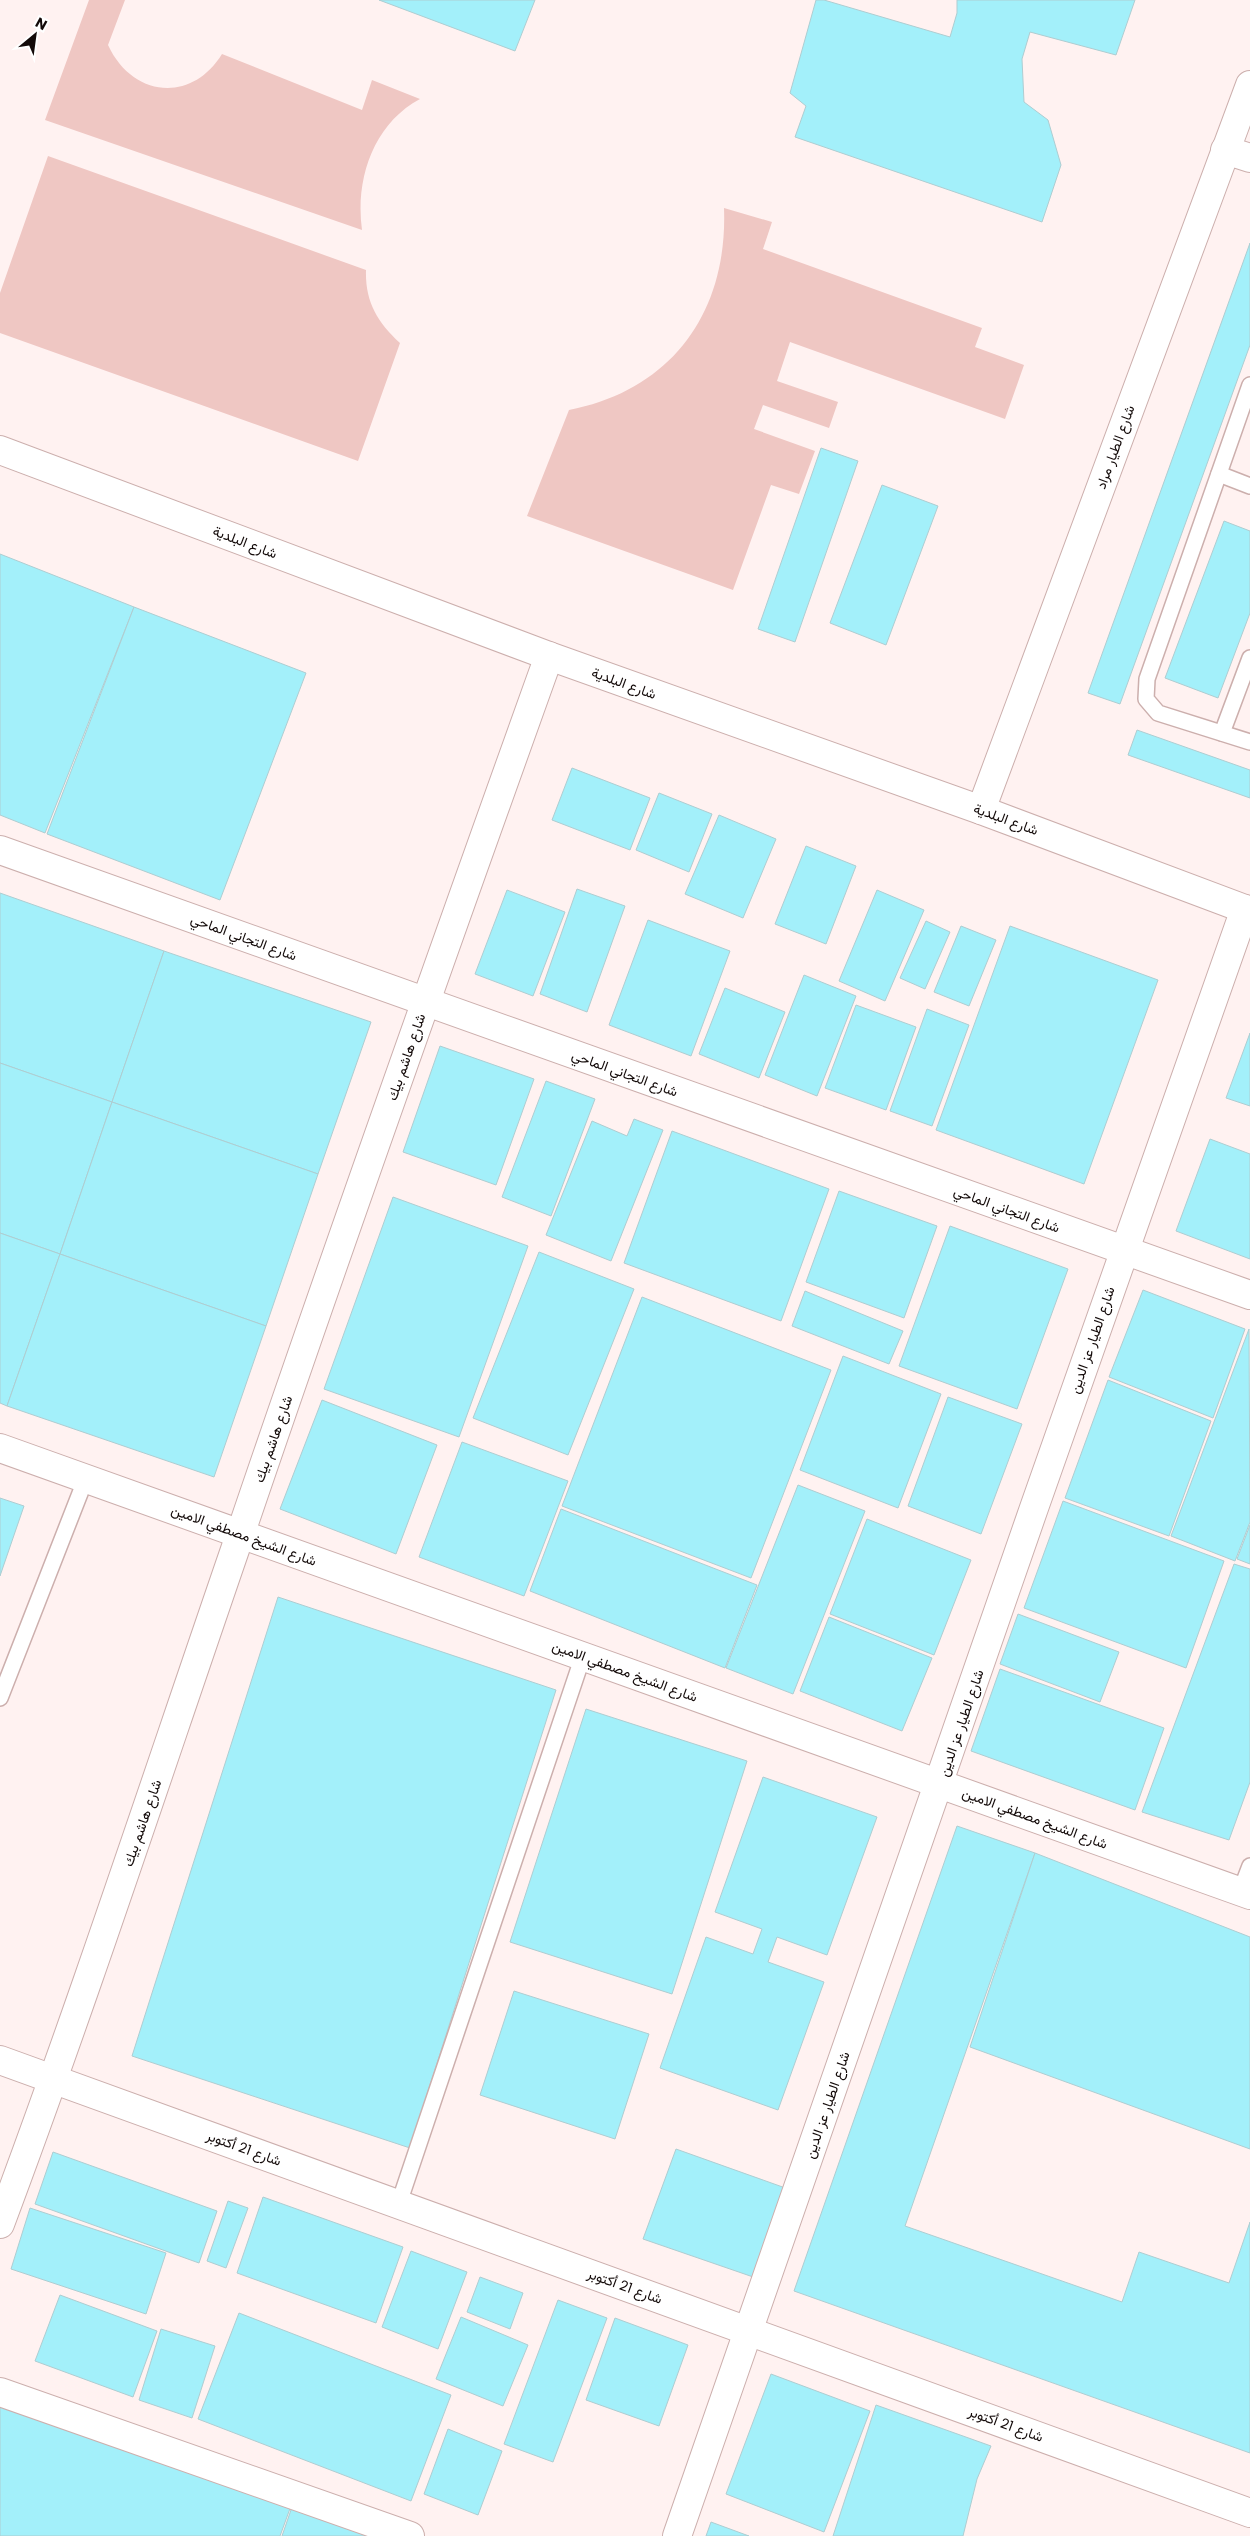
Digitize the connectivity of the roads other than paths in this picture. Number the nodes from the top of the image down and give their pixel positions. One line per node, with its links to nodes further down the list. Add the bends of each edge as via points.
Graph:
1 (1250, 85): 2 (street, شارع الطيار مراد)
2 (1238, 154): 11 (street, شارع الطيار مراد)
3 (1250, 385): 5 (lane)
4 (0, 450): 7 (street, شارع البلدية)
5 (1219, 474): 6 (lane); 9 (lane, via 1147,679 1146,699 1158,713)
6 (1250, 486)
7 (549, 656): 11 (street, شارع البلدية); 14 (street, شارع هاشم بيك)
8 (1250, 658): 9 (lane)
9 (1222, 733): 10 (lane)
10 (1250, 742)
11 (981, 810): 13 (street, شارع البلدية)
12 (0, 850): 14 (street, شارع التجاني الماحي)
13 (1247, 910): 15 (street, شارع الطيار عز الدين)
14 (425, 1001): 15 (street, شارع التجاني الماحي); 19 (street, شارع هاشم بيك)
15 (1123, 1250): 16 (street, شارع التجاني الماحي); 22 (street, شارع الطيار عز الدين)
16 (1250, 1295)
17 (0, 1448): 18 (street, شارع الشيخ مصطفي الامين)
18 (86, 1478): 19 (street, شارع الشيخ مصطفي الامين); 21 (lane)
19 (240, 1533): 20 (street, شارع الشيخ مصطفي الامين); 26 (street, شارع هاشم بيك)
20 (583, 1656): 22 (street, شارع الشيخ مصطفي الامين); 27 (lane)
21 (0, 1698)
22 (940, 1784): 24 (street, شارع الشيخ مصطفي الامين); 29 (street, شارع الطيار عز الدين)
23 (1250, 1866): 24 (lane)
24 (1245, 1893)
25 (0, 2060): 26 (street, شارع 21 أكتوبر)
26 (54, 2079): 27 (street, شارع 21 أكتوبر); 28 (street, شارع هاشم بيك)
27 (399, 2204): 29 (street, شارع 21 أكتوبر)
28 (0, 2224)
29 (748, 2330): 31 (street, شارع 21 أكتوبر); 33 (street, شارع الطيار عز الدين)
30 (0, 2392): 32 (street)
31 (1250, 2513)
32 (410, 2536)
33 (677, 2536)

